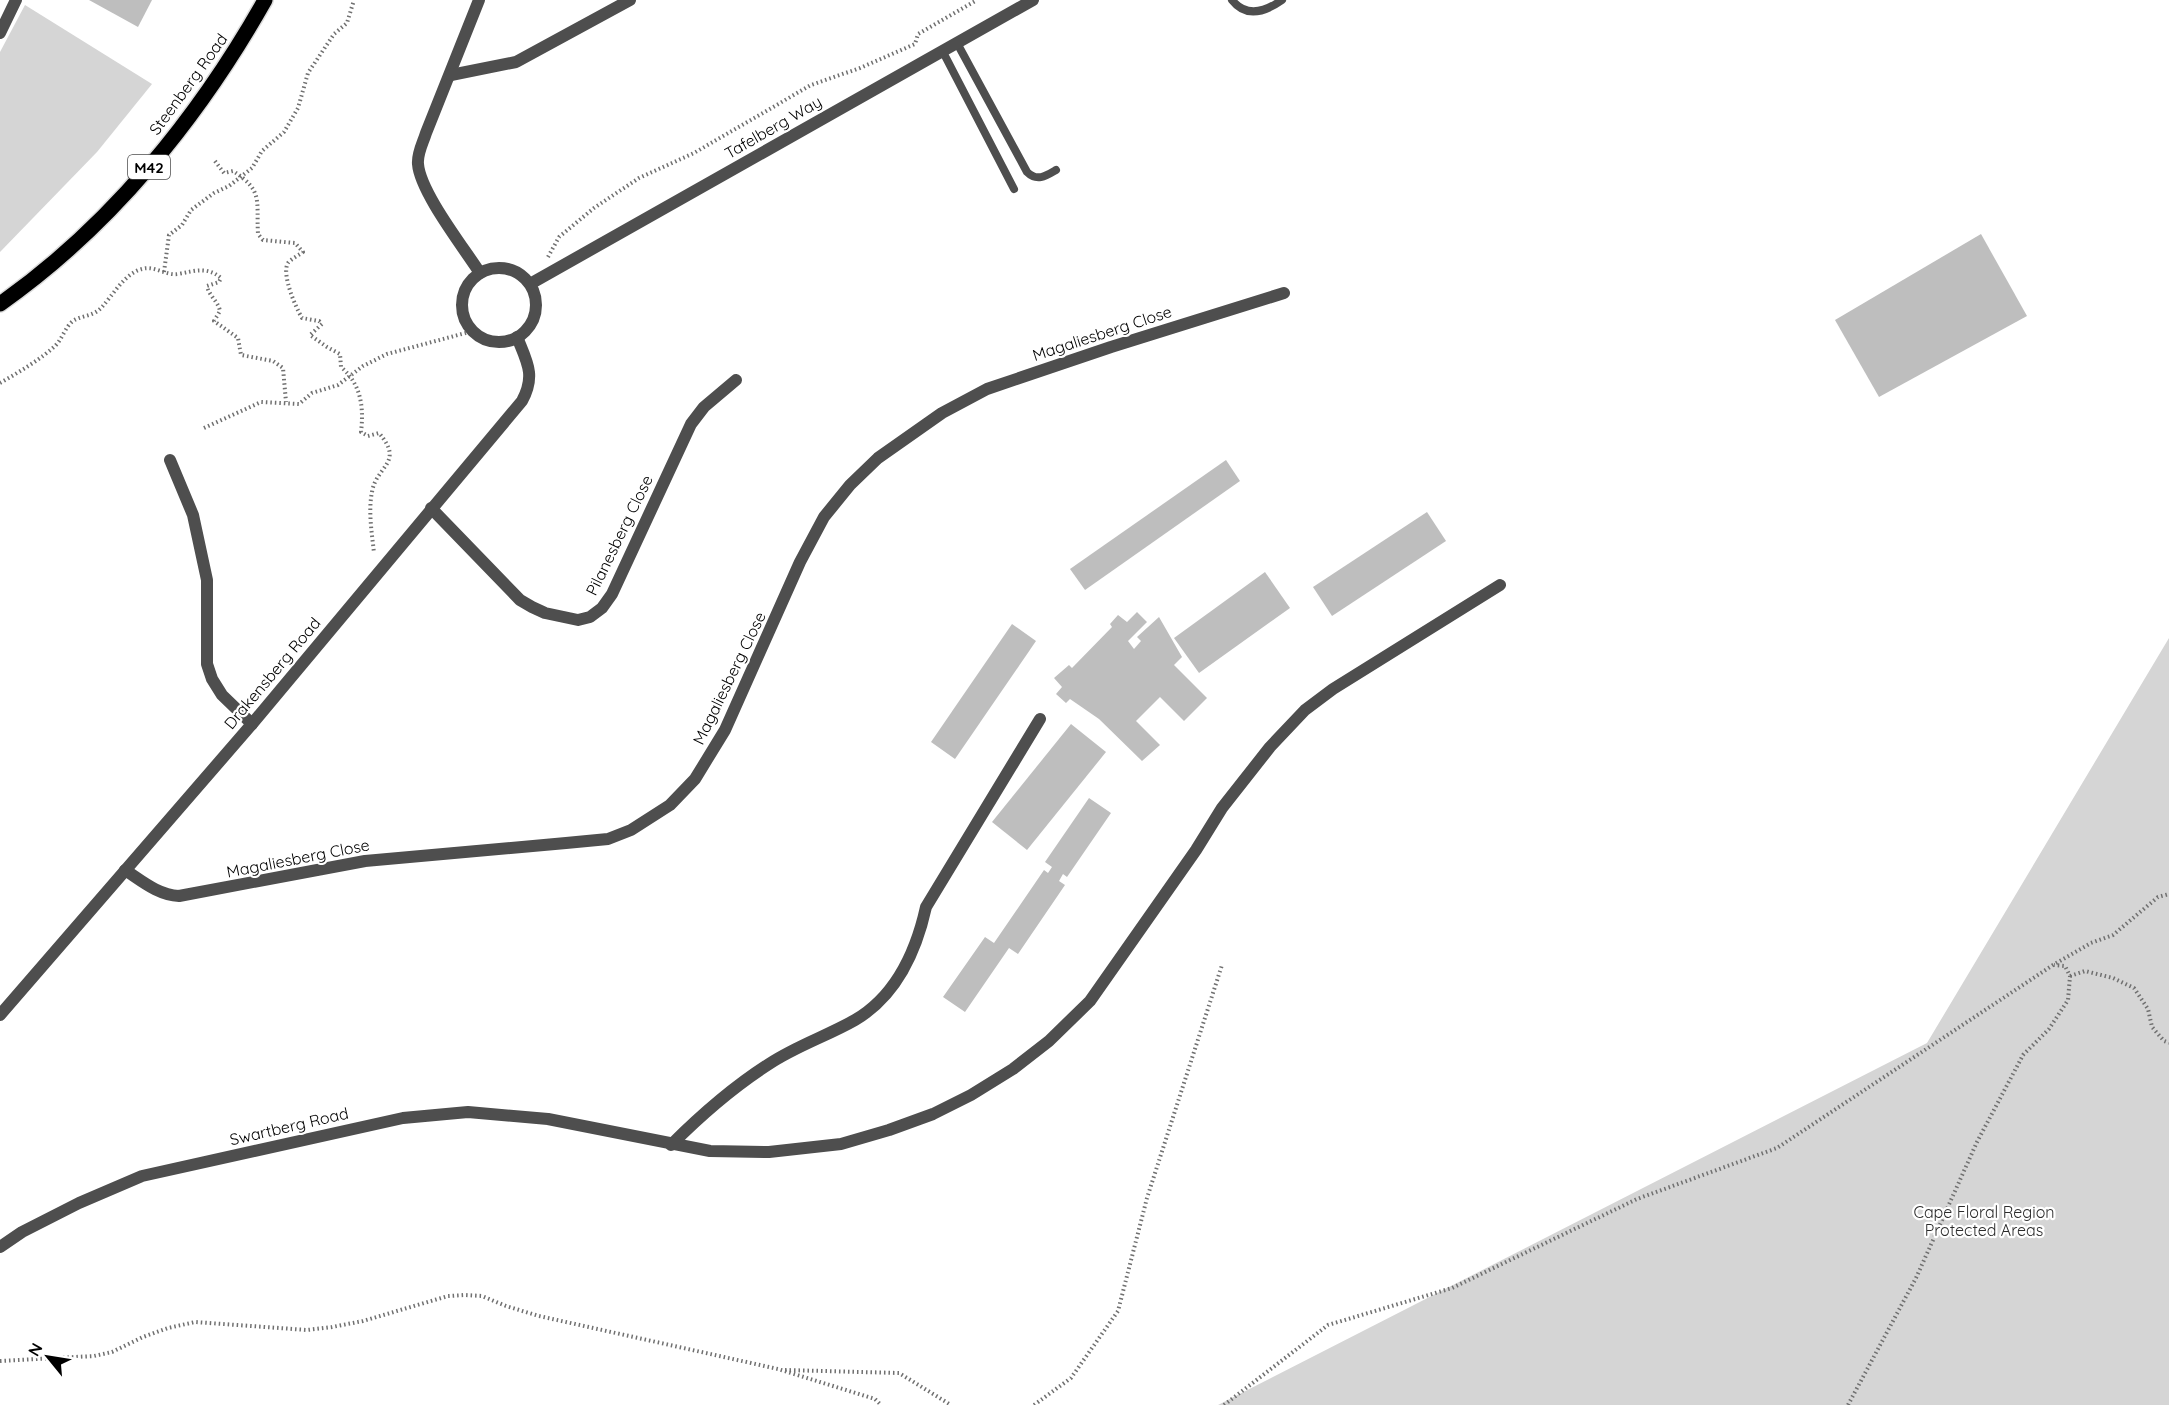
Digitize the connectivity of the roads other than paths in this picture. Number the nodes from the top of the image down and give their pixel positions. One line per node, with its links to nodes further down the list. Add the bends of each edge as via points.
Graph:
1 (16, 0): 8 (street)
2 (265, 0): 17 (main road, Steenberg Road / M42, via 213,85 156,159 83,236)
3 (479, 0): 11 (street)
4 (630, 0): 11 (street, via 516,62)
5 (1033, 0): 9 (street, Tafelberg Way)
6 (1232, 0): 7 (lane, via 1246,11 1269,9)
7 (1282, 0)
8 (0, 33)
9 (957, 43): 10 (street, Tafelberg Way); 12 (lane, via 1027,172 1037,178)
10 (943, 52): 13 (lane); 15 (street, Tafelberg Way)
11 (451, 75): 14 (street, via 419,153 418,165 432,199)
12 (1056, 170)
13 (1014, 189)
14 (480, 273): 15 (street, via 491,268 513,270); 18 (street, via 465,290 463,302 463,313 473,331 496,342)
15 (530, 284): 18 (street, via 537,307 534,319)
16 (1284, 293): 25 (street, Magaliesberg Close, via 987,389 942,413 878,458 824,517 725,730 695,779 661,812 632,830 608,838 365,861 179,896 168,896)
17 (0, 304)
18 (517, 337): 21 (street, Drakensberg Road, via 531,376 527,392)
19 (736, 380): 21 (street, Pilanesberg Close, via 704,407 691,424 612,594 590,617 563,618 520,600)
20 (170, 460): 24 (street, via 193,514 207,580 209,672 222,695)
21 (431, 508): 24 (street, Drakensberg Road)
22 (1500, 585): 28 (street, Swartberg Road, via 1305,710 1269,747 1222,808 1090,1001 1013,1069 933,1114 841,1144 769,1152 710,1151)
23 (1040, 719): 28 (street, via 926,907 906,966 887,994 856,1019 770,1063 707,1109)
24 (252, 724): 25 (street, Drakensberg Road)
25 (125, 870): 26 (street, Drakensberg Road)
26 (6, 1002): 27 (street, Drakensberg Road)
27 (0, 1015)
28 (671, 1145): 29 (street, Swartberg Road, via 548,1119 468,1112 403,1118 142,1176 70,1208)
29 (0, 1247)

